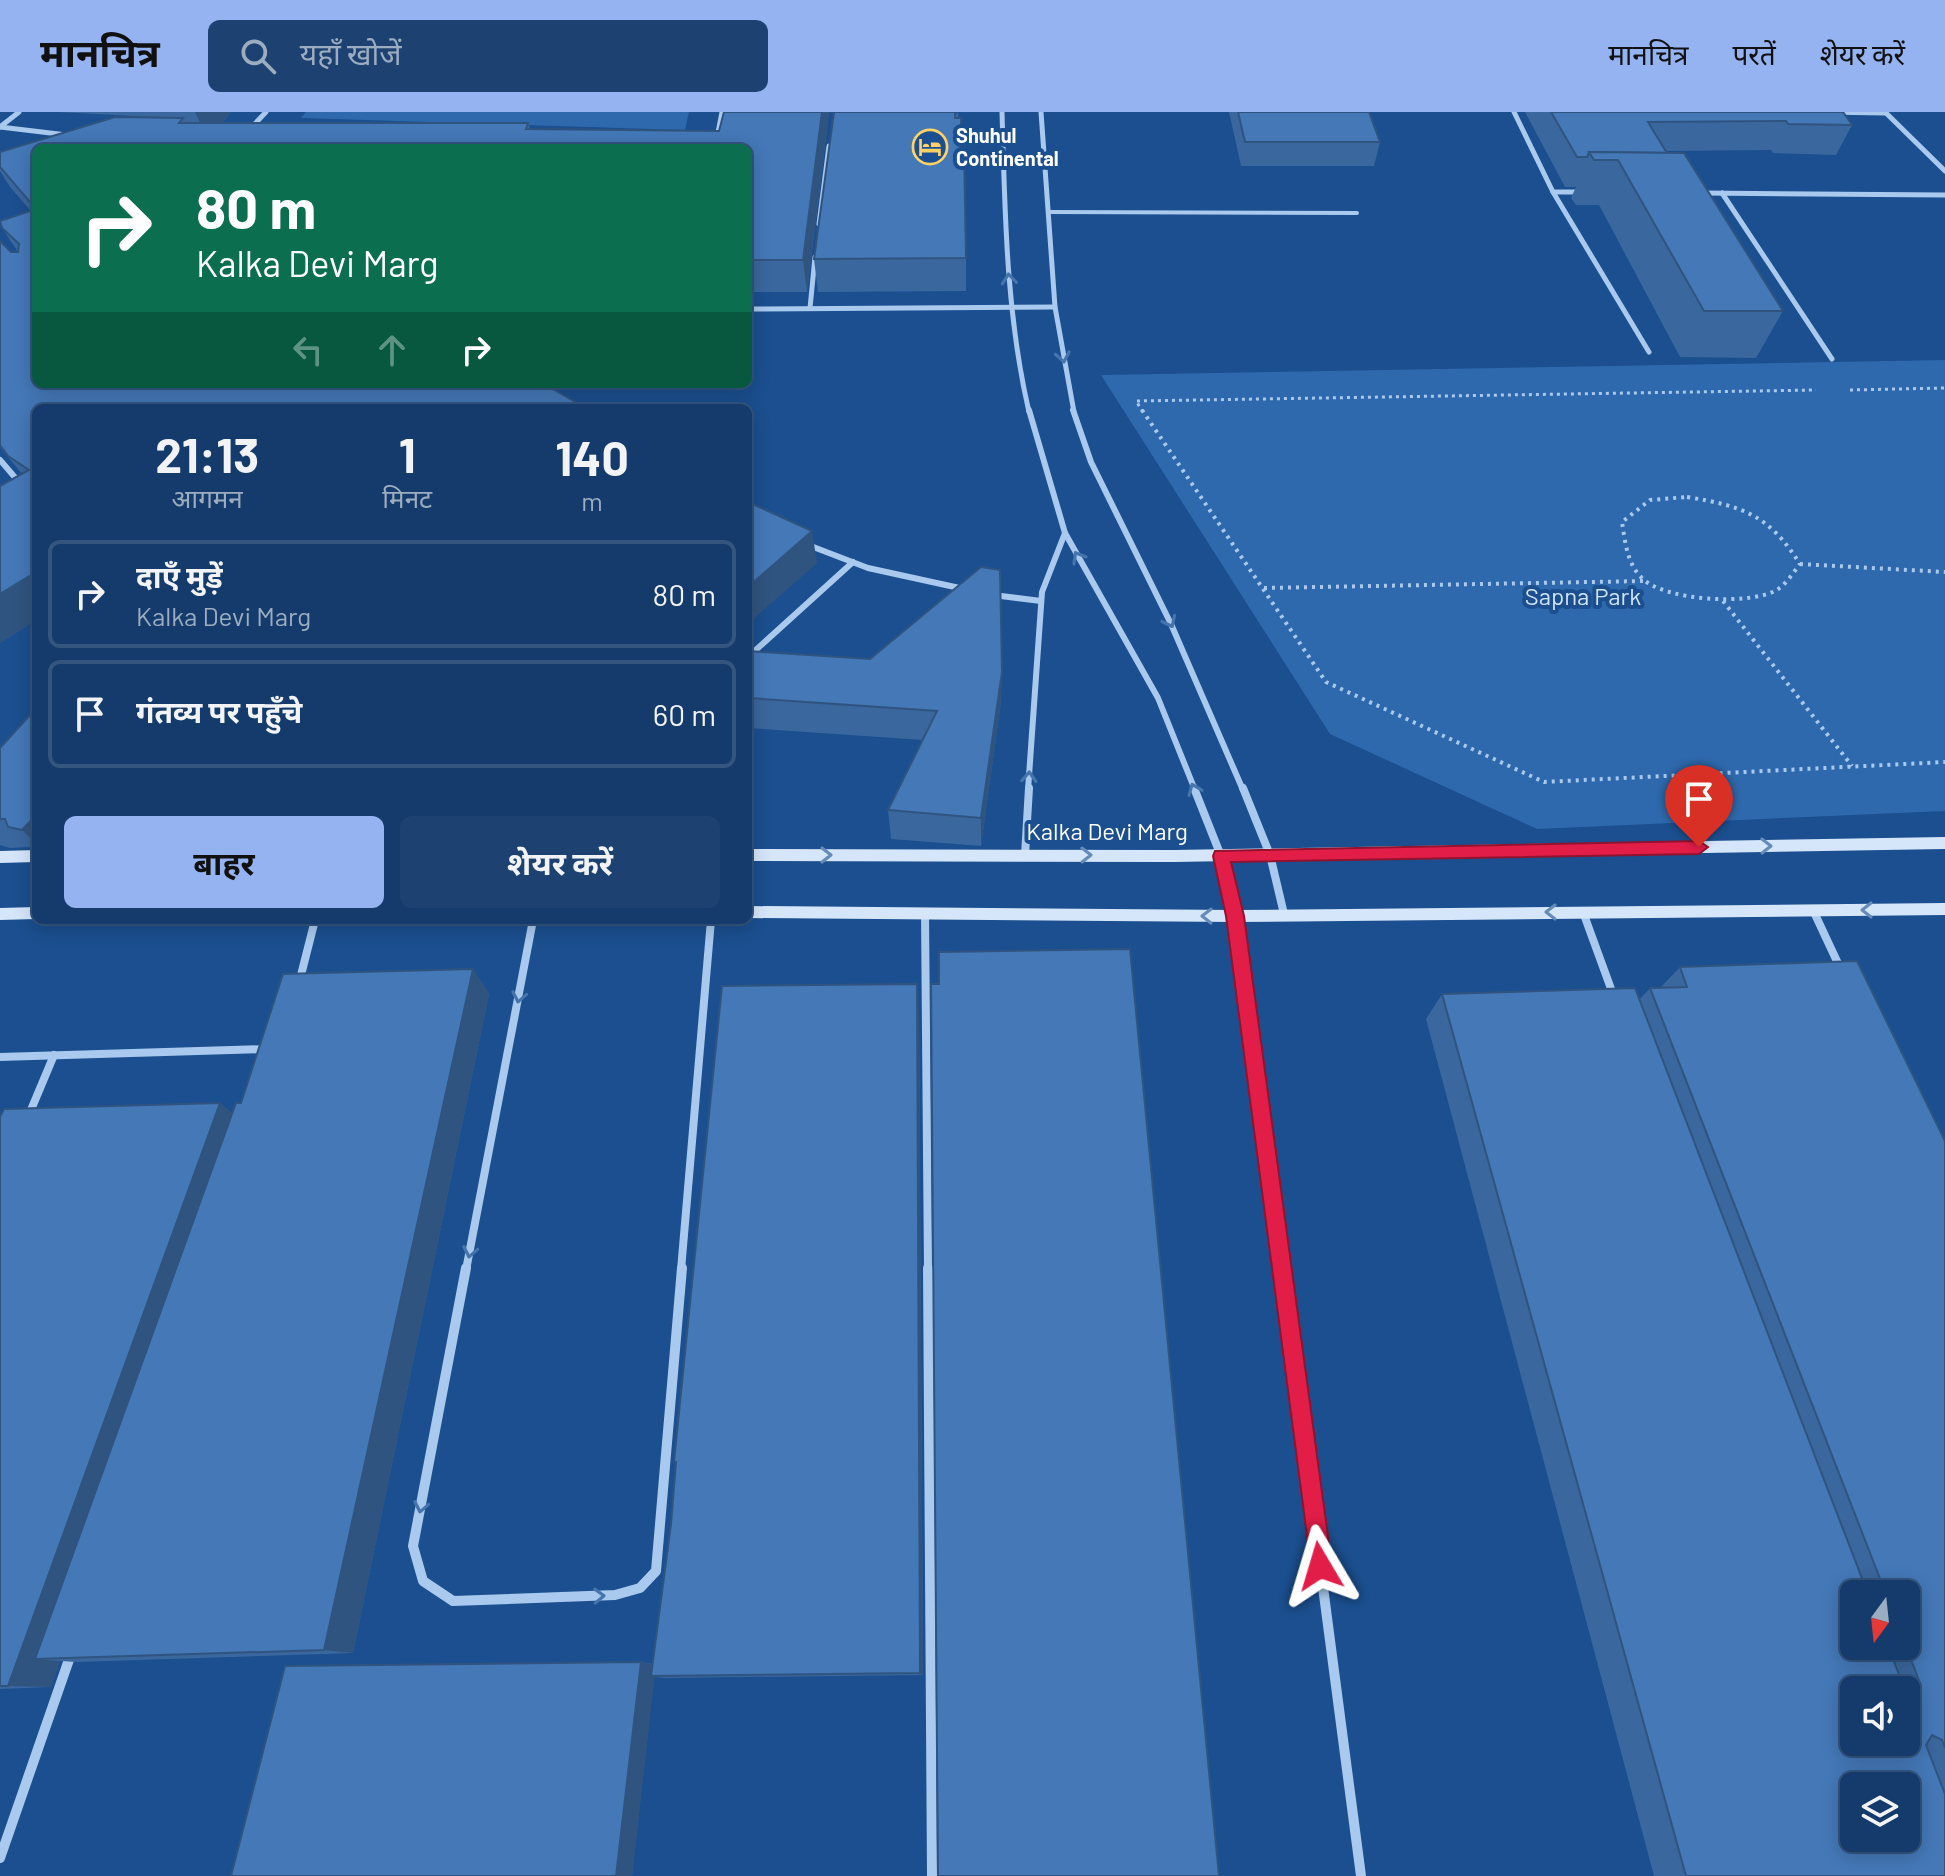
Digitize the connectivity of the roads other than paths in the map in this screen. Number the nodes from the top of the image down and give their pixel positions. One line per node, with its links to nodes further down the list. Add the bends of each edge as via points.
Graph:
1 (19, 112): 9 (street)
2 (266, 112): 10 (street)
3 (722, 112): 13 (street)
4 (1002, 112): 24 (street, one-way to 4)
5 (1041, 112): 20 (street)
6 (1514, 112): 15 (street)
7 (1821, 112): 8 (street)
8 (1886, 113): 14 (street)
9 (0, 127): 11 (street)
10 (246, 134)
11 (75, 136)
12 (830, 142): 22 (street)
13 (716, 144)
14 (1945, 171)
15 (1553, 192): 16 (street); 28 (street)
16 (1599, 192)
17 (1692, 193): 18 (street)
18 (1722, 193): 19 (street); 29 (street)
19 (1945, 195)
20 (1048, 212): 21 (lane); 25 (street)
21 (1357, 213)
22 (819, 227)
23 (816, 255): 26 (street)
24 (1012, 307): 25 (street); 26 (street); 34 (street, via 1020,372)
25 (1055, 307): 44 (street, one-way to 44, via 1071,403 1091,462 1171,624)
26 (810, 308): 27 (street)
27 (752, 309)
28 (1649, 352)
29 (1832, 359)
30 (0, 460): 31 (street)
31 (32, 496)
32 (32, 501): 33 (street)
33 (22, 506)
34 (1065, 533): 39 (street); 46 (street, one-way to 34, via 1158,698)
35 (801, 542): 36 (street)
36 (853, 562): 37 (street); 40 (street)
37 (970, 590)
38 (985, 593): 39 (street)
39 (1041, 601): 43 (street, one-way to 39)
40 (752, 653)
41 (1945, 843): 44 (street, Kalka Devi Marg, one-way to 41)
42 (752, 855): 43 (street, Kalka Devi Marg, one-way to 43)
43 (1025, 855): 46 (street, Kalka Devi Marg, one-way to 46)
44 (1270, 855): 46 (street, Kalka Devi Marg); 55 (street)
45 (32, 856): 47 (street)
46 (1221, 856): 56 (street)
47 (0, 857)
48 (1945, 909): 49 (street, one-way to 49)
49 (1813, 910): 51 (street); 60 (street)
50 (752, 912): 53 (street)
51 (1583, 912): 55 (street, one-way to 55); 62 (street)
52 (32, 913): 54 (street)
53 (925, 913): 56 (street, one-way to 53); 69 (street)
54 (0, 914)
55 (1284, 914): 56 (street)
56 (1235, 916): 70 (street)
57 (314, 924): 61 (street)
58 (532, 924): 59 (street, one-way to 59, via 413,1546 417,1572 431,1591 453,1601 615,1595 640,1588 656,1571)
59 (711, 924)
60 (1844, 976)
61 (298, 989)
62 (1621, 1014)
63 (281, 1049): 64 (street)
64 (54, 1055): 65 (street); 66 (street)
65 (0, 1057)
66 (24, 1128)
67 (78, 1634): 68 (street)
68 (0, 1858)
69 (932, 1876)
70 (1361, 1876)

